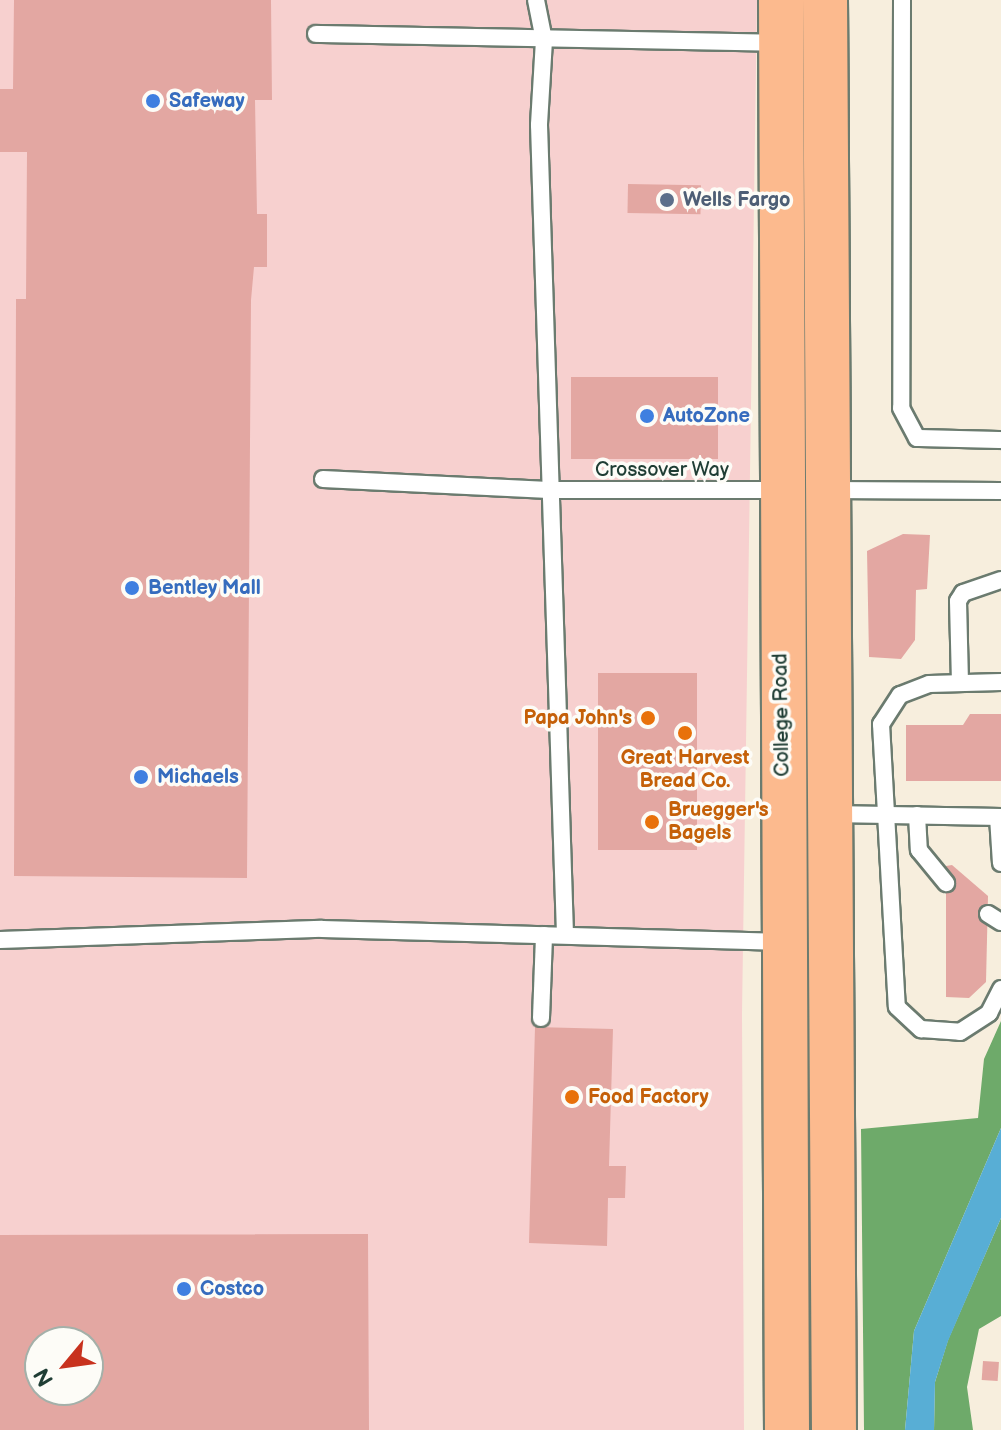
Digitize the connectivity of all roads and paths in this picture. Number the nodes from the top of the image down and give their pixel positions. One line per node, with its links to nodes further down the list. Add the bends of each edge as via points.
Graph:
1 (536, 0): 6 (lane)
2 (781, 0): 7 (main road, College Road)
3 (825, 0): 12 (main road)
4 (902, 0): 8 (lane, via 901,408 917,438)
5 (316, 34): 6 (lane)
6 (544, 40): 7 (lane); 10 (lane, via 539,125)
7 (781, 43): 11 (main road, College Road)
8 (1001, 440)
9 (323, 479): 10 (lane, Crossover Way)
10 (549, 490): 11 (lane, Crossover Way); 24 (lane)
11 (778, 490): 12 (lane, Crossover Way); 26 (main road, College Road)
12 (829, 490): 13 (lane, Crossover Way); 17 (main road)
13 (1001, 491)
14 (1001, 580): 16 (lane, via 963,593 958,601)
15 (1001, 682): 16 (lane)
16 (960, 683): 18 (lane, via 929,684 889,708 881,724)
17 (831, 814): 18 (lane); 30 (main road)
18 (884, 814): 19 (lane); 27 (lane, via 901,1014 921,1029 969,1030)
19 (917, 815): 20 (lane); 22 (lane, via 924,863)
20 (1000, 817): 21 (lane)
21 (1001, 863)
22 (946, 883)
23 (544, 935): 24 (lane); 25 (lane, via 322,929); 28 (lane)
24 (565, 935): 26 (lane)
25 (0, 940)
26 (786, 942): 29 (main road, College Road)
27 (1001, 989)
28 (541, 1018)
29 (787, 1430)
30 (834, 1430)

